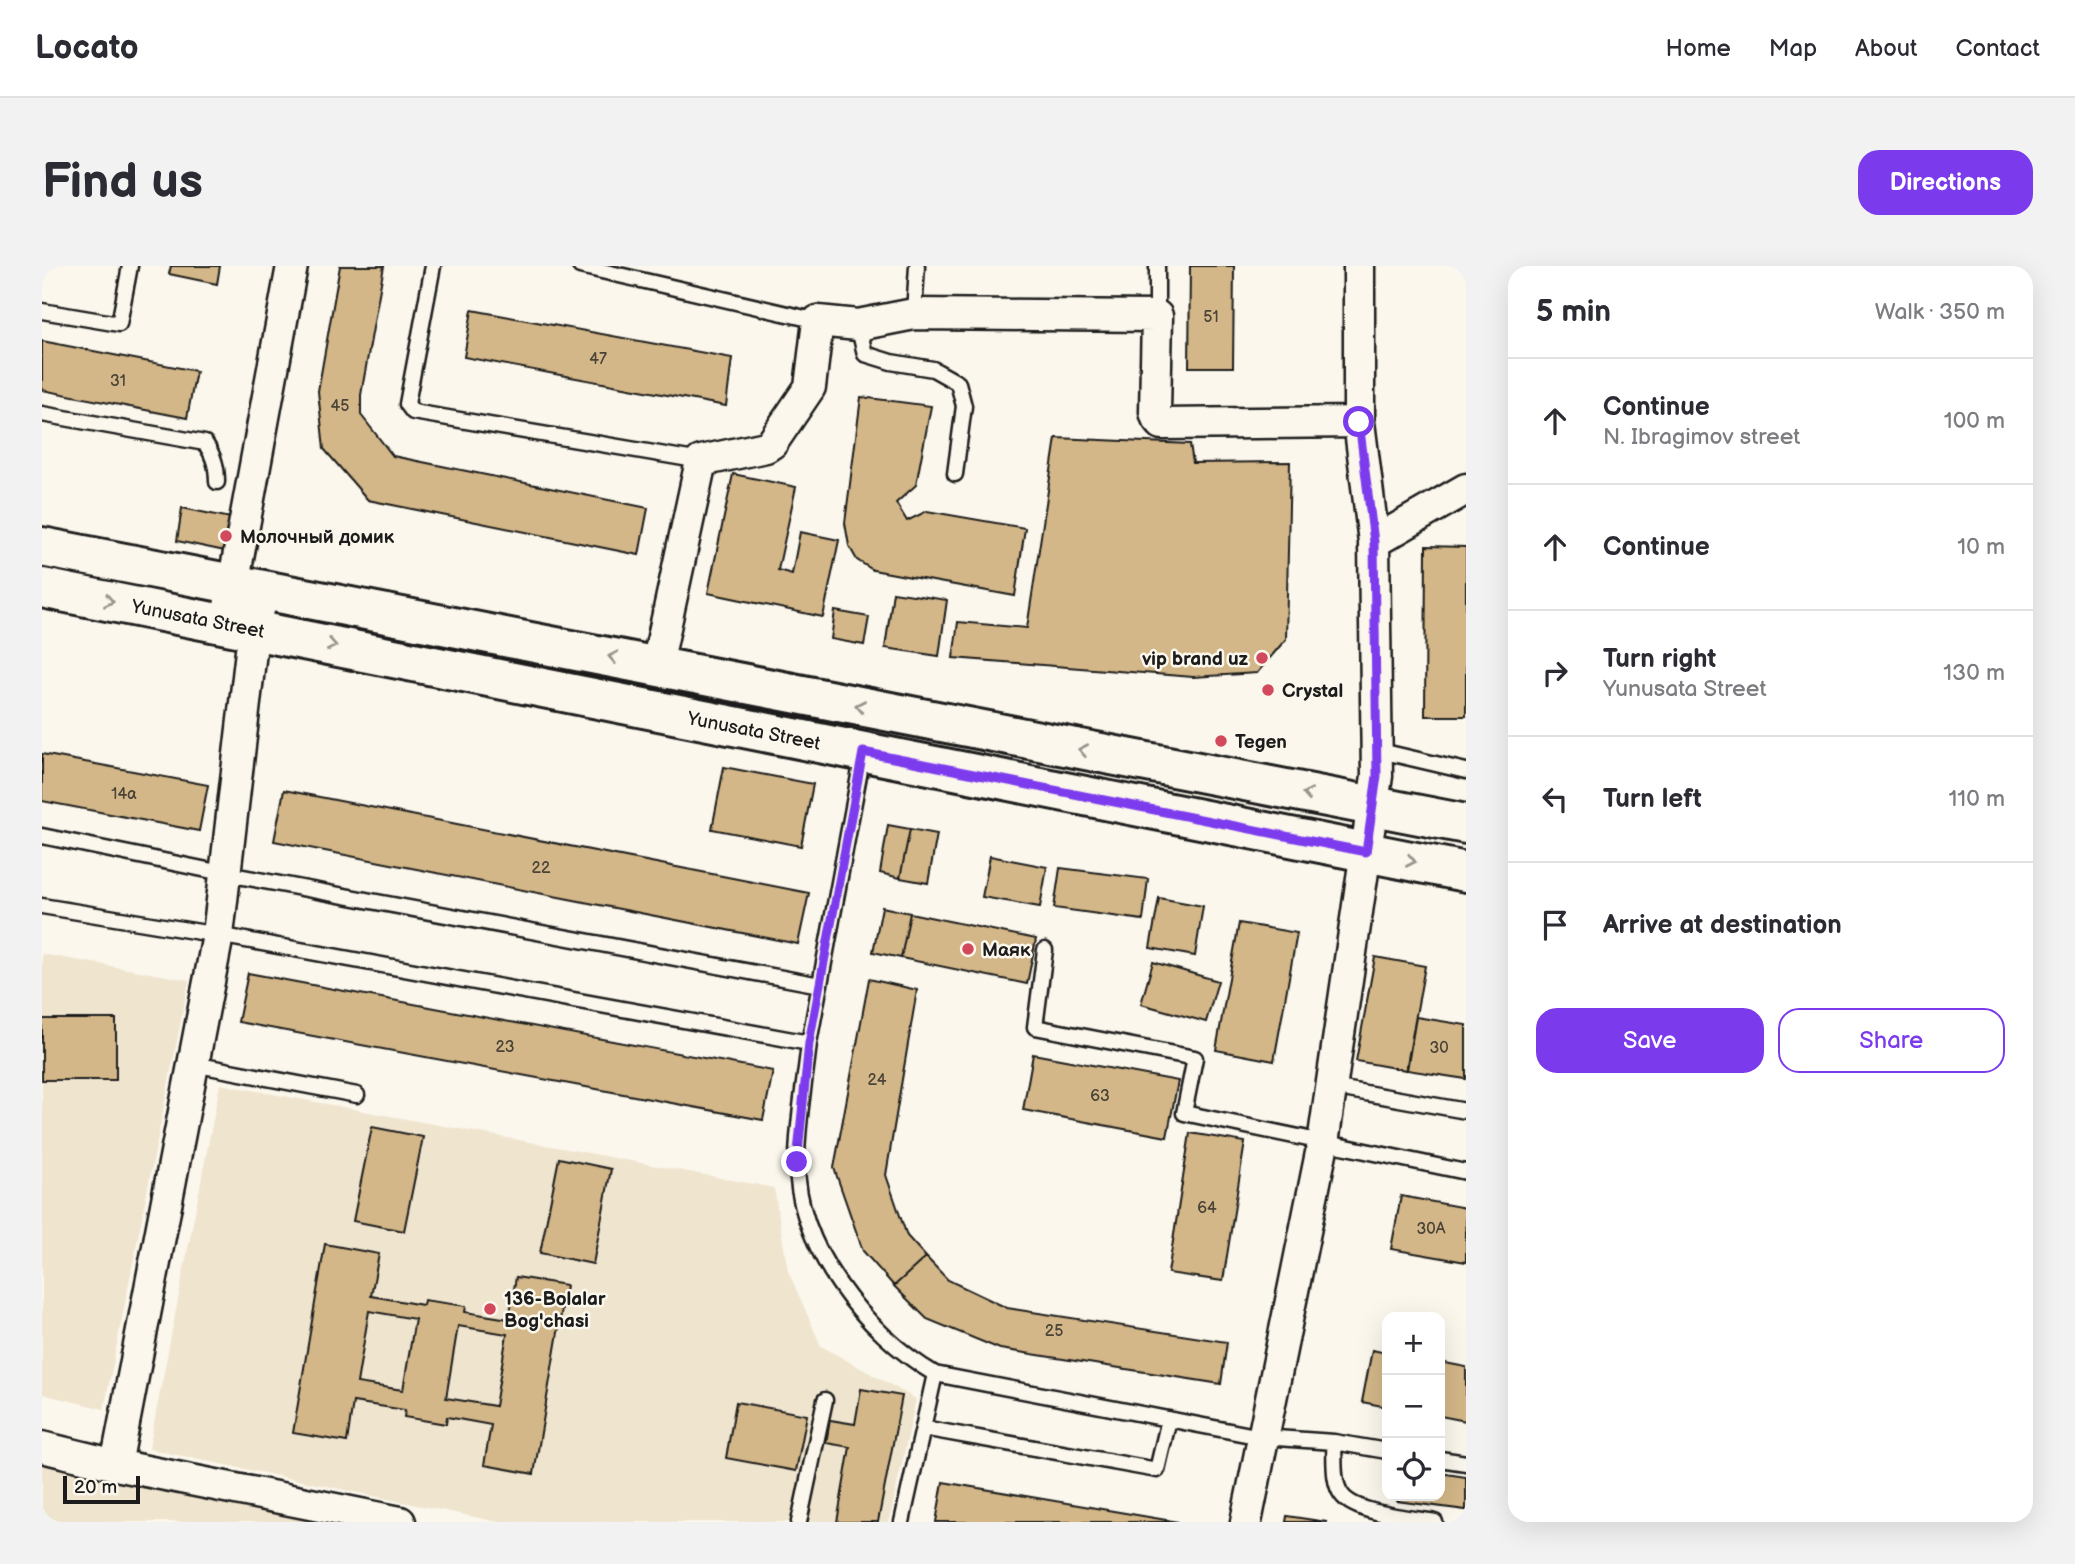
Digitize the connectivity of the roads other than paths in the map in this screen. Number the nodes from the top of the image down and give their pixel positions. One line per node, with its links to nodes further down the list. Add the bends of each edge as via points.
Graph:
1 (130, 266): 8 (lane, via 119,324)
2 (292, 266): 21 (street)
3 (433, 266): 15 (lane, via 407,404 414,412)
4 (580, 266): 11 (lane)
5 (917, 266): 9 (lane)
6 (1157, 266): 10 (lane)
7 (1359, 266): 14 (street)
8 (42, 311)
9 (914, 314): 10 (street); 12 (street)
10 (1157, 316): 14 (street, via 1155,412 1163,424)
11 (818, 321): 12 (street); 15 (street, via 810,387 772,443)
12 (858, 326): 16 (lane, via 865,354 933,369 958,383 964,405)
13 (42, 414): 17 (lane, via 205,443 217,468)
14 (1359, 422): 19 (street)
15 (701, 461): 24 (street)
16 (955, 474)
17 (217, 482)
18 (1466, 489): 19 (street)
19 (1374, 542): 25 (street)
20 (42, 547): 21 (main road, Yunusata Street)
21 (248, 586): 23 (street); 24 (main road, Yunusata Street, one-way to 21)
22 (42, 587): 23 (main road, Yunusata Street, one-way to 23)
23 (241, 626): 26 (main road, Yunusata Street, one-way to 26); 33 (street)
24 (657, 665): 28 (main road, Yunusata Street, one-way to 24)
25 (1376, 750): 27 (lane); 28 (street)
26 (863, 752): 31 (main road, Yunusata Street); 37 (lane)
27 (1466, 771)
28 (1374, 807): 29 (main road, Yunusata Street); 31 (street)
29 (1466, 824)
30 (42, 836): 33 (lane)
31 (1366, 852): 32 (main road, Yunusata Street, one-way to 32); 40 (street)
32 (1466, 872)
33 (227, 874): 35 (street); 37 (lane)
34 (42, 906): 35 (lane)
35 (218, 935): 38 (lane); 39 (street)
36 (1045, 950): 43 (lane, via 1035,1027 1195,1058 1184,1113)
37 (820, 985): 38 (lane)
38 (809, 1043): 45 (lane, via 797,1162 810,1227 852,1303 910,1359)
39 (193, 1064): 41 (lane); 55 (street)
40 (1332, 1087): 42 (lane); 43 (street)
41 (357, 1096)
42 (1466, 1111)
43 (1323, 1143): 44 (lane); 49 (street)
44 (1466, 1172)
45 (935, 1374): 47 (lane); 48 (lane)
46 (825, 1400): 57 (lane)
47 (1169, 1419): 48 (lane, via 1157,1470); 49 (lane)
48 (923, 1428): 58 (lane)
49 (1261, 1437): 50 (lane); 59 (street)
50 (1334, 1442): 52 (lane); 60 (lane, via 1336,1482 1342,1496 1358,1507)
51 (42, 1447): 55 (street)
52 (1382, 1450)
53 (1445, 1460): 54 (lane)
54 (1466, 1463)
55 (116, 1465): 56 (street)
56 (391, 1521)
57 (799, 1522)
58 (902, 1522)
59 (1246, 1522)
60 (1435, 1522)

